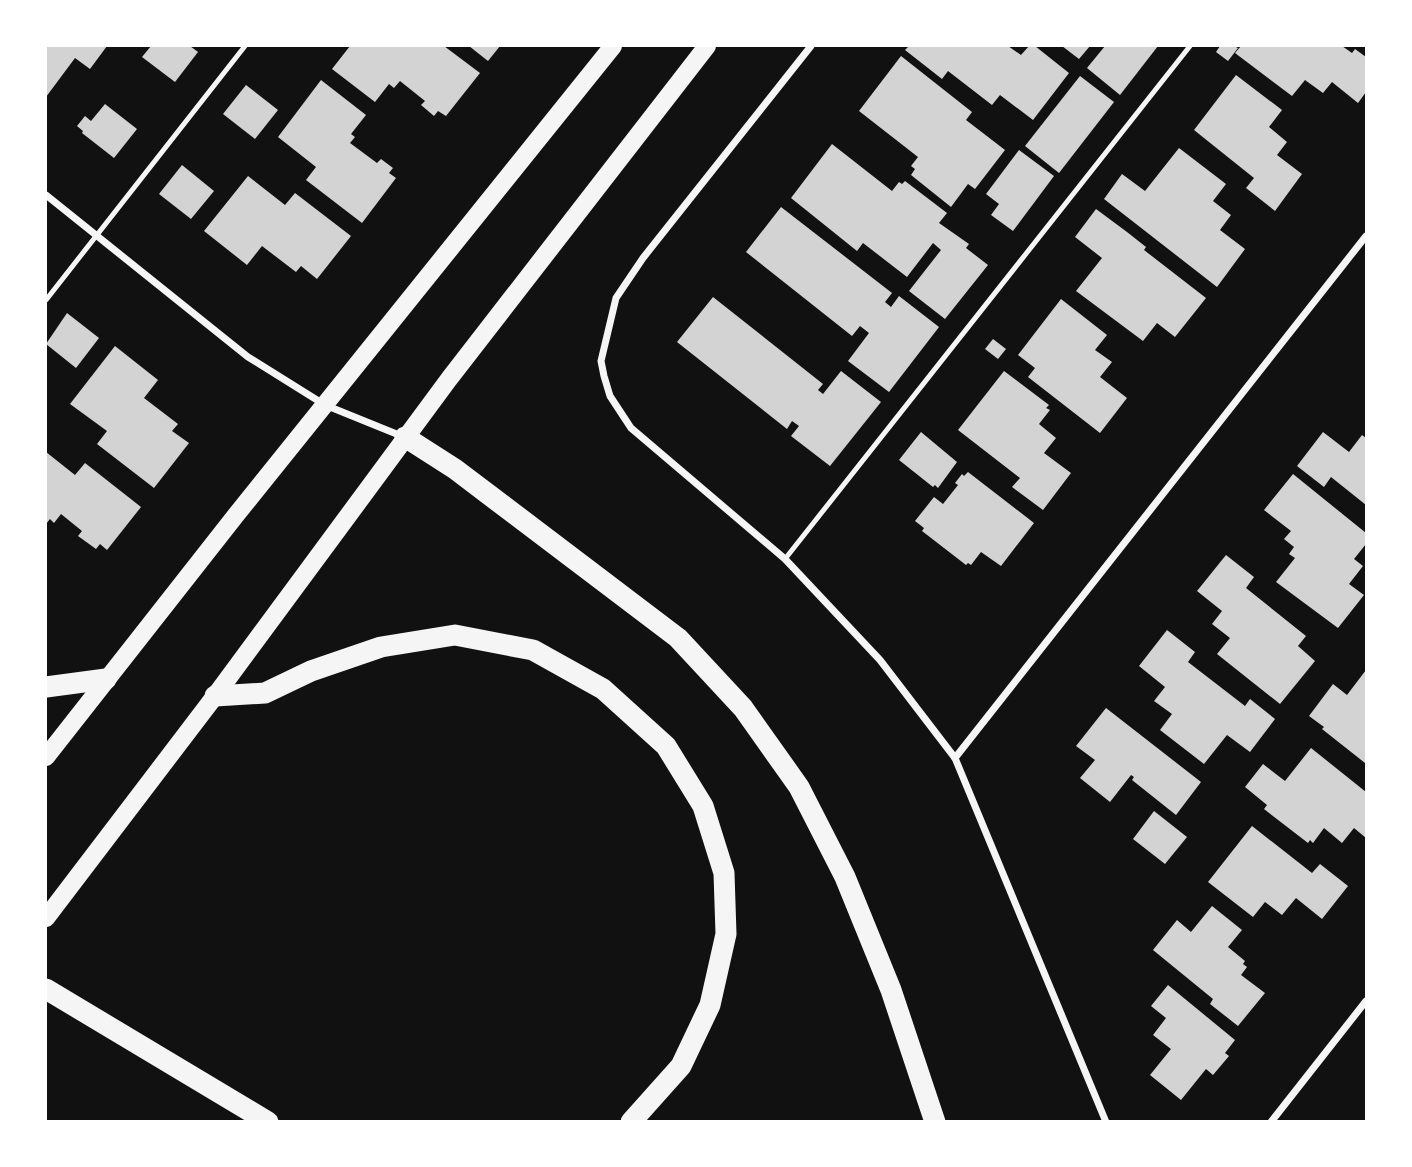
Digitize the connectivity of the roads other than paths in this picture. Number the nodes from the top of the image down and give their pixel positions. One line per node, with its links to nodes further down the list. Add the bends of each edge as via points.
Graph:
1 (245, 46): 7 (lane)
2 (613, 46): 10 (main road)
3 (707, 46): 11 (main road)
4 (811, 46): 12 (street, via 643,258 616,299 601,360 610,396 631,428)
5 (1190, 46): 12 (lane)
6 (46, 195): 7 (street)
7 (97, 236): 9 (lane); 10 (street, via 248,357)
8 (1367, 236): 17 (street)
9 (46, 300)
10 (325, 405): 11 (street); 13 (main road)
11 (405, 437): 15 (main road); 23 (highway, via 475,483 678,638 743,708 799,788 845,877 891,990)
12 (785, 559): 17 (street, via 880,660)
13 (106, 679): 14 (highway); 16 (main road)
14 (46, 687)
15 (215, 696): 18 (main road); 22 (highway, via 265,693 381,647 455,635 533,650 603,689 666,746 703,806 724,873 726,934 710,1005 681,1066)
16 (46, 757)
17 (955, 758): 24 (street)
18 (46, 918)
19 (46, 989): 21 (highway)
20 (1367, 1000): 25 (street)
21 (268, 1122)
22 (631, 1122)
23 (935, 1122)
24 (1105, 1122)
25 (1271, 1122)

